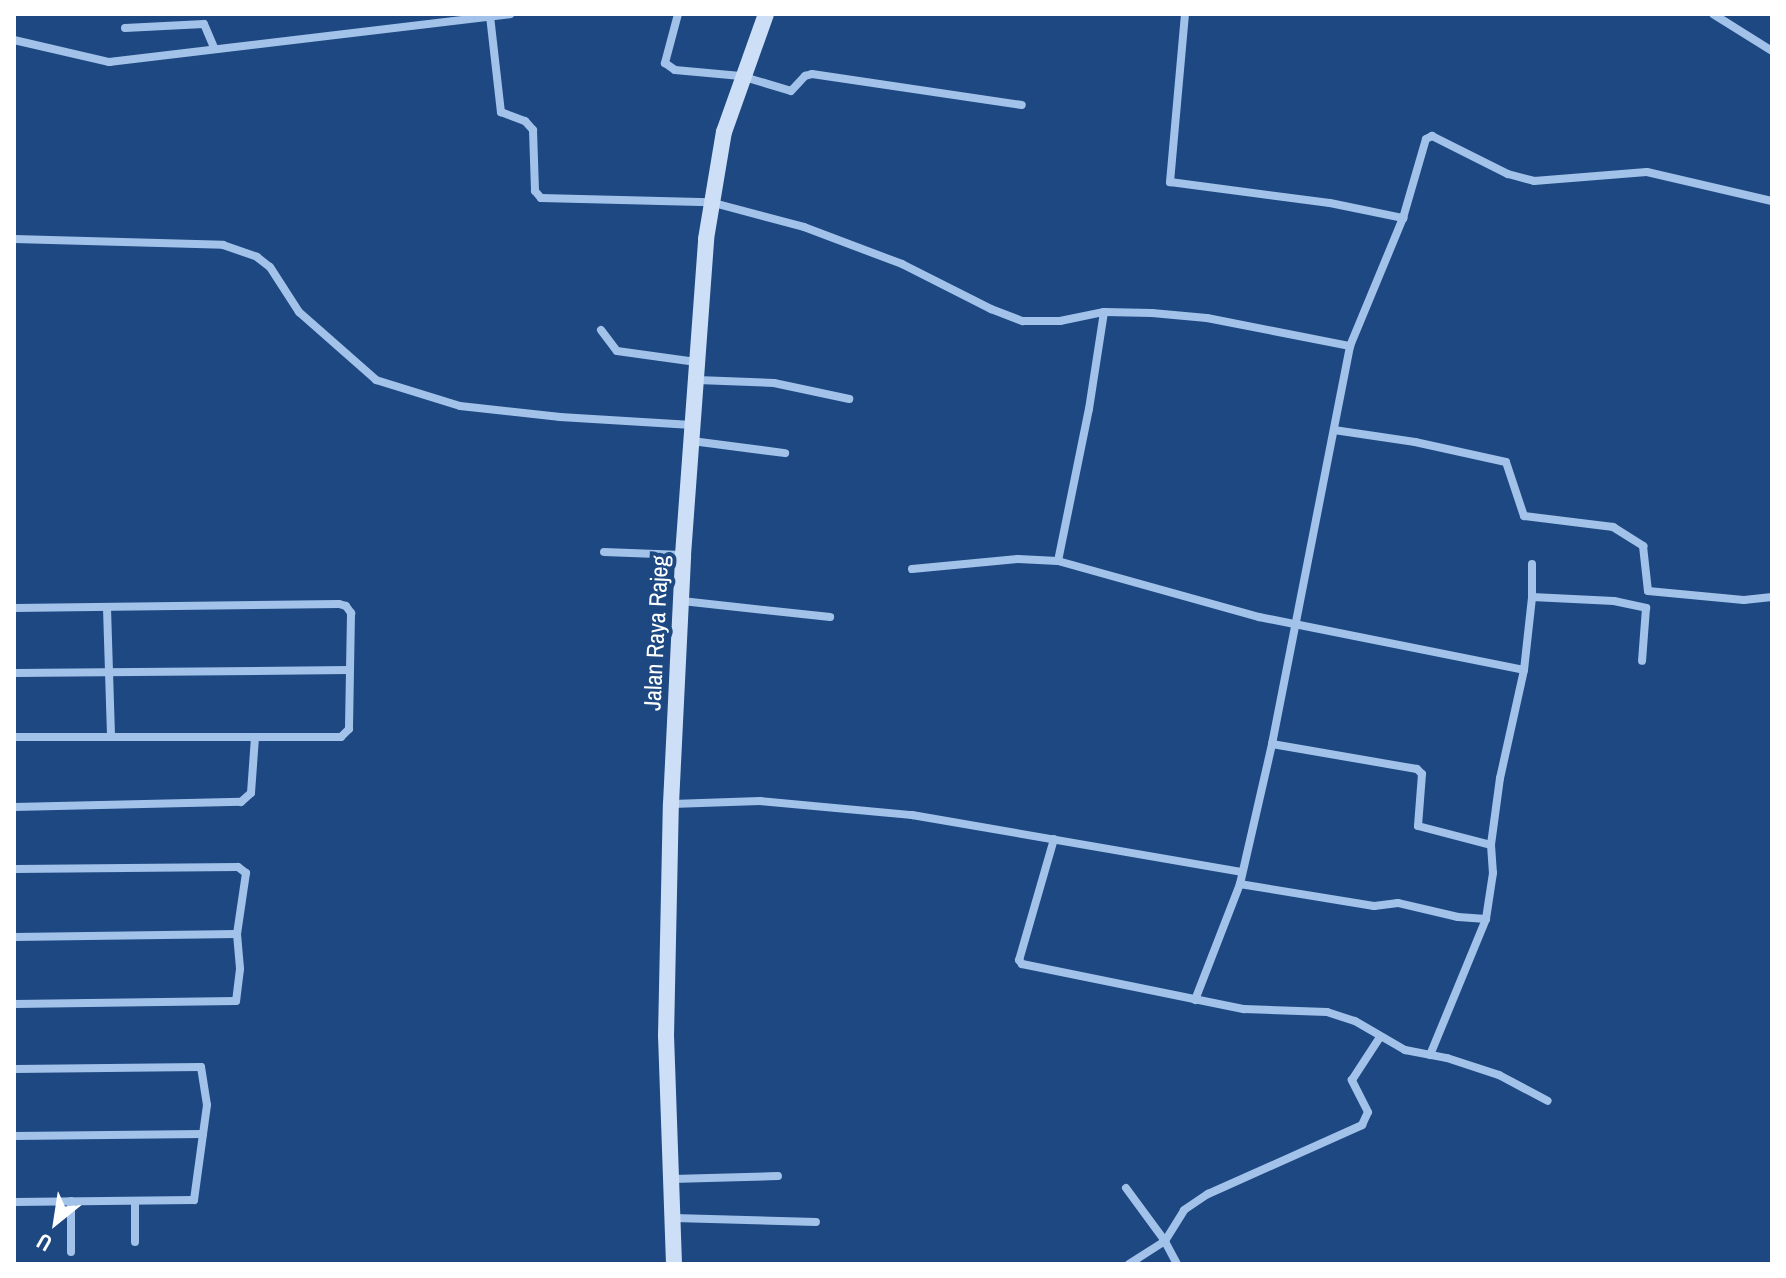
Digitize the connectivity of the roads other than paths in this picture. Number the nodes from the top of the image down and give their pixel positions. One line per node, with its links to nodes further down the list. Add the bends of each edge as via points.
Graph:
1 (510, 14): 6 (street)
2 (678, 14): 11 (street, via 665,63 669,67)
3 (766, 14): 11 (main road, Jalan Raya Rajeg)
4 (1185, 14): 15 (street, via 1170,182)
5 (1713, 14): 10 (street)
6 (490, 16): 9 (street); 14 (street, via 501,112 533,130 537,196)
7 (125, 28): 9 (street, via 204,24)
8 (14, 40): 9 (street, via 109,62)
9 (214, 48)
10 (1772, 51)
11 (741, 76): 12 (street, via 791,91 812,74); 14 (main road, Jalan Raya Rajeg)
12 (1022, 105)
13 (1772, 201): 15 (street, via 1647,172 1534,181 1508,174 1432,136 1426,139)
14 (710, 202): 17 (street, via 804,227 902,264 1023,321 1060,321); 20 (main road, Jalan Raya Rajeg)
15 (1403, 218): 19 (street)
16 (14, 239): 24 (street, via 223,245 270,267 299,312 376,380 460,406)
17 (1104, 312): 19 (street, via 1207,318); 28 (street)
18 (601, 330): 20 (street, via 617,351)
19 (1350, 346): 23 (street)
20 (697, 362): 21 (main road, Jalan Raya Rajeg)
21 (697, 380): 22 (street, via 774,383); 24 (main road, Jalan Raya Rajeg)
22 (849, 399)
23 (1334, 430): 31 (street, via 1506,462 1524,516 1613,527 1643,546); 39 (street)
24 (692, 433): 25 (street); 27 (main road, Jalan Raya Rajeg)
25 (785, 453)
26 (604, 552): 27 (street)
27 (683, 555): 34 (main road, Jalan Raya Rajeg)
28 (1058, 561): 30 (street, via 1018,559); 39 (street, via 1188,600)
29 (1532, 564): 32 (street)
30 (912, 569)
31 (1648, 591): 33 (street, via 1744,600); 37 (street)
32 (1532, 597): 37 (street); 42 (street)
33 (1772, 597)
34 (682, 601): 38 (street); 49 (main road, Jalan Raya Rajeg)
35 (14, 608): 36 (street)
36 (107, 608): 41 (street, via 346,606 351,613); 44 (street)
37 (1646, 608): 40 (street)
38 (830, 617)
39 (1293, 624): 42 (street); 48 (street)
40 (1642, 661)
41 (349, 670): 44 (street); 47 (street, via 346,734)
42 (1524, 670): 52 (street)
43 (14, 673): 44 (street)
44 (110, 673): 45 (street)
45 (111, 735): 46 (street); 47 (street)
46 (14, 737)
47 (255, 737): 50 (street, via 251,793 241,802)
48 (1272, 744): 52 (street, via 1417,769 1422,774 1418,826); 54 (street)
49 (671, 804): 51 (street, via 760,801 912,815); 68 (main road, Jalan Raya Rajeg, via 666,1036)
50 (14, 807)
51 (1054, 839): 54 (street); 59 (street, via 1020,962)
52 (1491, 845): 56 (street)
53 (14, 869): 57 (street, via 238,867 246,881)
54 (1241, 872): 55 (street)
55 (1240, 884): 56 (street); 59 (street)
56 (1486, 919): 62 (street)
57 (237, 934): 58 (street); 60 (street, via 236,1001)
58 (14, 937)
59 (1195, 1000): 61 (street, via 1244,1009 1327,1012)
60 (14, 1004)
61 (1380, 1037): 62 (street); 75 (street, via 1352,1080 1368,1112 1362,1125 1208,1194 1184,1210)
62 (1430, 1055): 64 (street, via 1499,1075)
63 (14, 1069): 65 (street, via 201,1067 207,1105)
64 (1548, 1101)
65 (203, 1134): 66 (street); 71 (street, via 194,1200)
66 (14, 1136)
67 (778, 1176): 68 (street)
68 (672, 1179): 73 (main road, Jalan Raya Rajeg)
69 (1126, 1188): 75 (street)
70 (71, 1201): 71 (street); 72 (street); 77 (street)
71 (135, 1201): 76 (street)
72 (14, 1202)
73 (674, 1218): 74 (street); 78 (main road, Jalan Raya Rajeg)
74 (816, 1222)
75 (1165, 1241): 79 (street); 80 (street)
76 (135, 1242)
77 (71, 1252)
78 (674, 1264)
79 (1129, 1264)
80 (1177, 1264)

